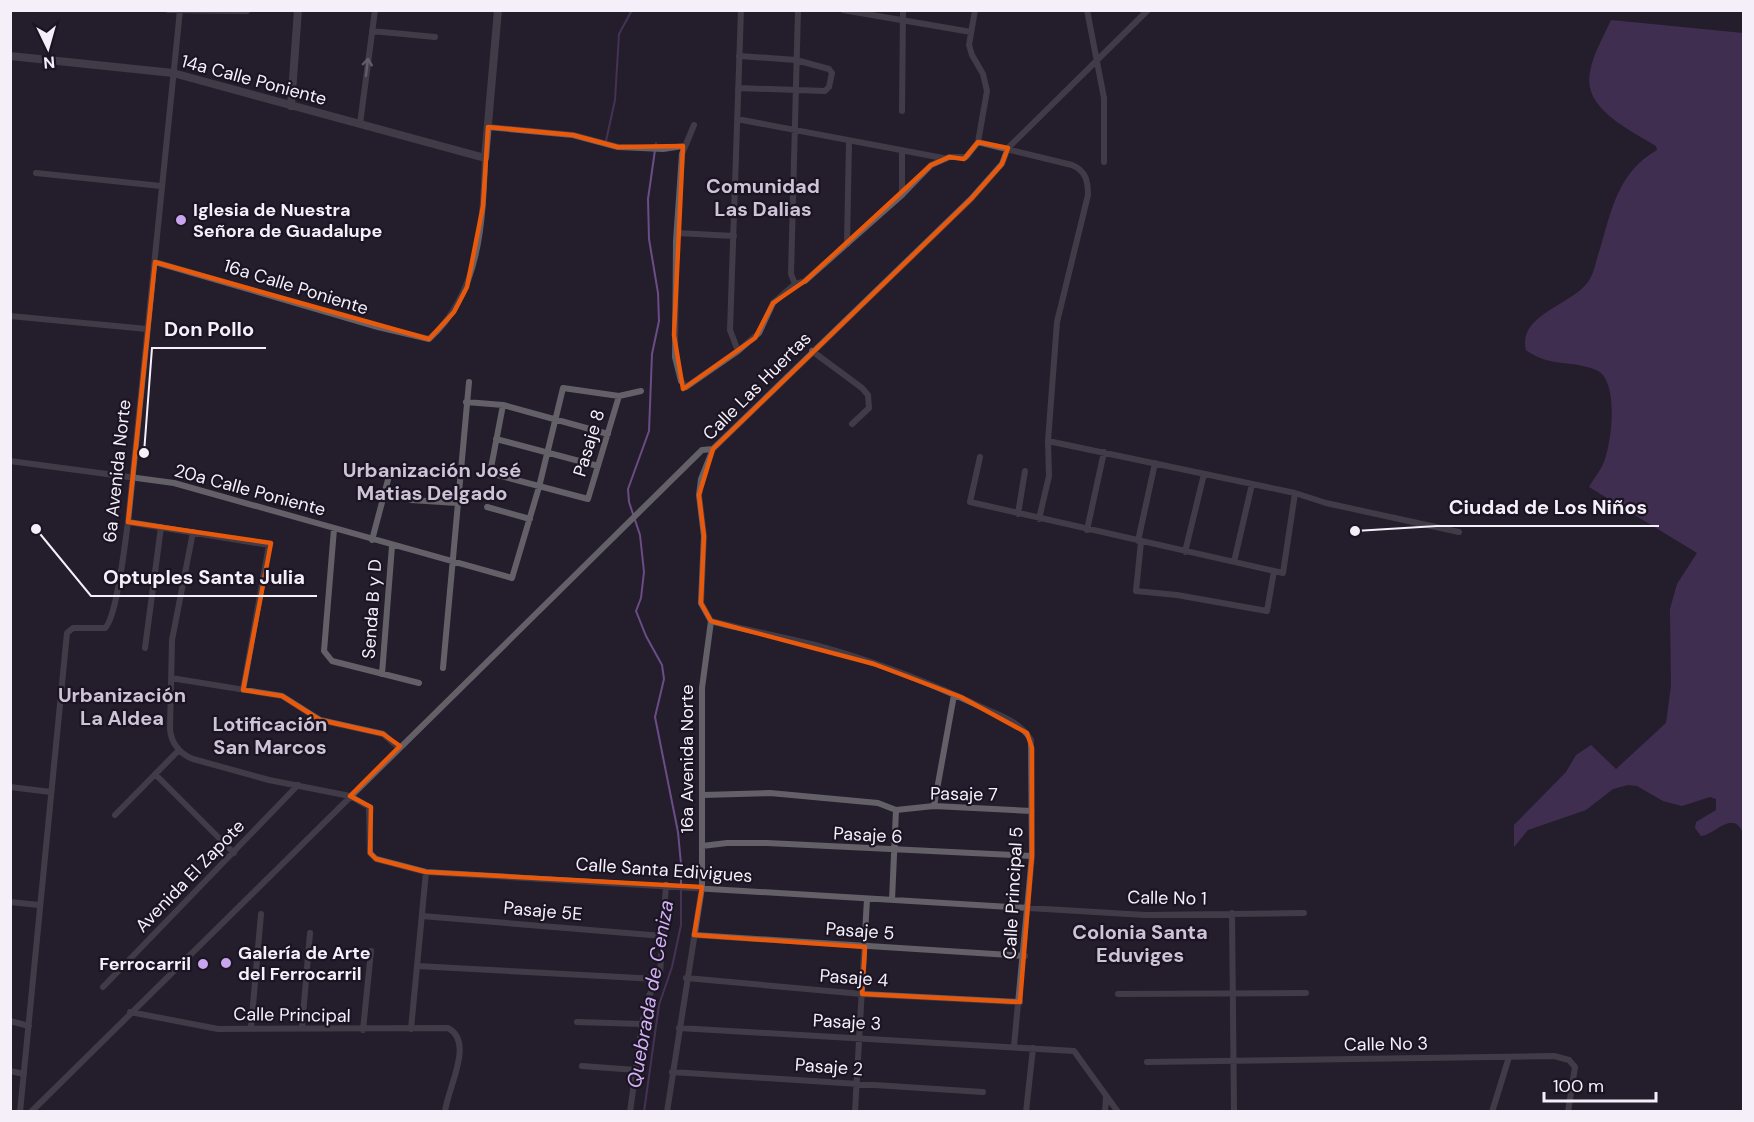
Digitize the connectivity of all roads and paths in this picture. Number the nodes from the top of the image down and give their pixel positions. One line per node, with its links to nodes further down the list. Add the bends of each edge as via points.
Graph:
1 (168, 10): 12 (street)
2 (298, 10): 25 (street)
3 (375, 10): 15 (street)
4 (498, 10): 30 (street)
5 (741, 10): 19 (street)
6 (798, 10): 20 (street)
7 (843, 10): 14 (street)
8 (903, 10): 14 (street)
9 (975, 10): 16 (street)
10 (1087, 10): 21 (street)
11 (1148, 10): 21 (street, Calle Las Huertas)
12 (180, 11): 13 (street); 22 (street, 6a Avenida Norte)
13 (247, 11)
14 (903, 21): 16 (street); 26 (street)
15 (372, 31): 17 (street); 28 (street, one-way to 15)
16 (971, 32): 33 (street, via 972,55 987,91)
17 (435, 37)
18 (10, 56): 22 (street, 14a Calle Poniente)
19 (740, 56): 20 (street); 23 (street)
20 (796, 60): 24 (street); 24 (street, via 832,73 825,91)
21 (1097, 61): 35 (street, Calle Las Huertas); 39 (street, via 1104,98)
22 (173, 73): 25 (street, 14a Calle Poniente); 41 (street, 6a Avenida Norte)
23 (738, 88): 24 (street); 27 (street)
24 (795, 89): 31 (street)
25 (291, 106): 28 (street, 14a Calle Poniente)
26 (902, 111)
27 (737, 119): 31 (street); 44 (street)
28 (360, 124): 37 (street, 14a Calle Poniente)
29 (694, 124): 34 (street)
30 (488, 127): 34 (street, via 573,135 618,147); 37 (street)
31 (794, 130): 32 (street); 47 (street, via 791,274)
32 (849, 142): 36 (street); 45 (street)
33 (978, 142): 35 (street); 38 (street, via 966,157)
34 (684, 146): 43 (street)
35 (1008, 148): 51 (street, Calle Las Huertas, via 1002,164 971,199); 61 (street, via 1078,168 1088,184 1057,321)
36 (902, 151): 38 (street); 42 (street)
37 (485, 158): 46 (street, 16a Calle Poniente, via 483,206 467,287 454,312 429,339)
38 (944, 158): 42 (street)
39 (1104, 162)
40 (36, 173): 41 (street)
41 (161, 186): 46 (street, 6a Avenida Norte)
42 (902, 195): 45 (street)
43 (677, 233): 44 (street); 50 (street, via 674,335 681,381 686,387)
44 (734, 236): 50 (street, via 730,330)
45 (847, 244): 47 (street, via 805,281)
46 (155, 262): 49 (street, 6a Avenida Norte)
47 (795, 284): 50 (street, via 773,303 755,338)
48 (10, 316): 49 (street)
49 (147, 329): 71 (street, 6a Avenida Norte)
50 (738, 351)
51 (812, 351): 58 (street, via 868,395 869,408); 62 (street, Calle Las Huertas)
52 (469, 382): 55 (street)
53 (641, 391): 54 (street)
54 (620, 396): 57 (street, via 563,388); 59 (street, Pasaje 8)
55 (466, 402): 56 (street); 77 (street)
56 (503, 405): 57 (street); 60 (street)
57 (556, 419): 59 (street); 64 (street)
58 (852, 424)
59 (608, 434): 68 (street, Pasaje 8)
60 (496, 439): 64 (street); 74 (street, via 490,473)
61 (1048, 441): 63 (street); 81 (street, via 1049,476)
62 (713, 448): 95 (street, Calle Las Huertas, via 699,495 704,536 701,603); 103 (street, via 702,450)
63 (1104, 452): 67 (street); 85 (street)
64 (548, 453): 68 (street); 74 (street)
65 (980, 457): 79 (street, via 970,502)
66 (10, 461): 71 (street, 20a Calle Poniente)
67 (1155, 463): 70 (street); 89 (street)
68 (597, 466): 74 (street, Pasaje 8, via 588,499)
69 (1025, 471): 79 (street)
70 (1204, 474): 73 (street); 91 (street)
71 (131, 475): 82 (street, 6a Avenida Norte); 84 (street, 20a Calle Poniente, via 174,483)
72 (388, 476): 88 (street)
73 (1252, 484): 75 (street); 93 (street)
74 (539, 487): 80 (street)
75 (1295, 493): 87 (street); 94 (street, via 1283,573)
76 (411, 500): 77 (street)
77 (457, 503): 92 (street)
78 (487, 507): 80 (street)
79 (1017, 514): 81 (street)
80 (530, 519): 92 (street, 20a Calle Poniente, via 512,578)
81 (1039, 519): 85 (street)
82 (128, 522): 83 (street); 108 (street, 6a Avenida Norte, via 109,624 102,629 73,628 67,633)
83 (161, 528): 86 (street); 96 (street)
84 (334, 529): 88 (street, 20a Calle Poniente); 98 (street, via 324,651 332,661)
85 (1087, 530): 89 (street)
86 (193, 532): 99 (street, via 174,621); 101 (street, via 269,545)
87 (1459, 532)
88 (372, 540): 90 (street, 20a Calle Poniente)
89 (1140, 541): 91 (street); 94 (street, via 1136,591 1267,611)
90 (392, 546): 92 (street, 20a Calle Poniente); 98 (street, Senda B y D)
91 (1185, 552): 93 (street)
92 (451, 562): 97 (street)
93 (1234, 562): 94 (street)
94 (1274, 571)
95 (711, 621): 102 (street, via 825,648); 109 (street, 16a Avenida Norte, via 702,688)
96 (145, 648)
97 (443, 668)
98 (382, 674): 100 (street)
99 (171, 678): 101 (street); 104 (street, via 171,736)
100 (419, 683)
101 (243, 690): 103 (street, via 282,696 320,720 383,734)
102 (954, 695): 111 (street); 113 (street, Calle Principal 5, via 1024,729 1031,740)
103 (398, 747): 110 (street)
104 (179, 750): 105 (street); 106 (street, via 203,762)
105 (155, 774): 114 (street); 117 (street)
106 (298, 785): 110 (street); 117 (street, Avenida El Zapote)
107 (10, 788): 108 (street)
108 (51, 792): 125 (street, 6a Avenida Norte)
109 (703, 795): 112 (street, via 770,793 878,803); 115 (street, 16a Avenida Norte)
110 (350, 796): 119 (street, Calle Santa Edivigues, via 369,807 373,857); 146 (street)
111 (934, 806): 112 (street, Pasaje 7); 113 (street, Pasaje 7)
112 (896, 810): 116 (street)
113 (1032, 811): 118 (street, Calle Principal 5)
114 (115, 815)
115 (702, 846): 116 (street, Pasaje 6, via 767,843); 121 (street, 16a Avenida Norte)
116 (894, 851): 118 (street, Pasaje 6); 123 (street)
117 (234, 853): 140 (street, Avenida El Zapote)
118 (1032, 856): 126 (street, Calle Principal 5)
119 (426, 872): 120 (street, Calle Santa Edivigues); 130 (street)
120 (666, 885): 121 (street, Calle Santa Edivigues); 133 (street)
121 (702, 887): 122 (street, Calle Santa Edivigues); 132 (street, 16a Avenida Norte)
122 (867, 899): 123 (street, Calle Santa Edivigues); 134 (street)
123 (891, 900): 126 (street, Calle Santa Edivigues)
124 (10, 902): 125 (street)
125 (39, 905): 150 (street, 6a Avenida Norte)
126 (1029, 907): 127 (street, Calle No 1, via 1145,915); 136 (street, Calle Principal 5)
127 (1232, 913): 128 (street, Calle No 1); 141 (street)
128 (1304, 913)
129 (261, 914): 152 (street)
130 (422, 916): 133 (street, Pasaje 5E); 137 (street)
131 (310, 933): 151 (street)
132 (694, 935): 134 (street, Pasaje 5); 138 (street, 16a Avenida Norte)
133 (663, 936): 139 (street)
134 (865, 947): 136 (street, Pasaje 5); 143 (street)
135 (371, 951): 155 (street)
136 (1024, 956): 145 (street, Calle Principal 5)
137 (417, 966): 139 (street); 154 (street)
138 (686, 978): 143 (street, Pasaje 4); 153 (street, 16a Avenida Norte)
139 (657, 979): 149 (street)
140 (103, 987)
141 (1232, 992): 142 (street); 144 (street); 160 (street)
142 (1306, 993)
143 (862, 994): 145 (street, Pasaje 4); 156 (street)
144 (1118, 994)
145 (1020, 1002): 157 (street, Calle Principal 5)
146 (130, 1012): 152 (street, Calle Principal, via 218,1029); 171 (street)
147 (10, 1021): 150 (street)
148 (577, 1022): 149 (street)
149 (642, 1024): 163 (street)
150 (29, 1026): 166 (street, 6a Avenida Norte)
151 (302, 1027): 152 (street, Calle Principal); 155 (street, Calle Principal)
152 (251, 1028)
153 (679, 1028): 156 (street, Pasaje 3); 165 (street, 16a Avenida Norte)
154 (411, 1029): 155 (street, Calle Principal); 172 (street, Calle Principal, via 448,1028 454,1032 460,1047)
155 (363, 1030)
156 (859, 1038): 157 (street, Pasaje 3); 167 (street)
157 (1014, 1047): 158 (street, Pasaje 3)
158 (1033, 1048): 169 (street, Pasaje 3, via 1079,1054); 176 (street)
159 (1509, 1057): 160 (street, Calle No 3); 180 (street); 181 (street, Calle No 3, via 1554,1056 1573,1063 1576,1072)
160 (1233, 1061): 161 (street, Calle No 3); 179 (street)
161 (1147, 1062)
162 (582, 1066): 163 (street)
163 (636, 1070): 173 (street)
164 (10, 1071): 166 (street)
165 (672, 1072): 167 (street, Pasaje 2); 174 (street, 16a Avenida Norte)
166 (24, 1074): 170 (street, 6a Avenida Norte)
167 (857, 1084): 168 (street, Pasaje 2); 175 (street)
168 (983, 1092)
169 (1106, 1097): 177 (street); 178 (street)
170 (20, 1112)
171 (31, 1112)
172 (445, 1112)
173 (630, 1112)
174 (667, 1112)
175 (855, 1112)
176 (1026, 1112)
177 (1105, 1112)
178 (1118, 1112)
179 (1234, 1112)
180 (1492, 1112)
181 (1568, 1112)

